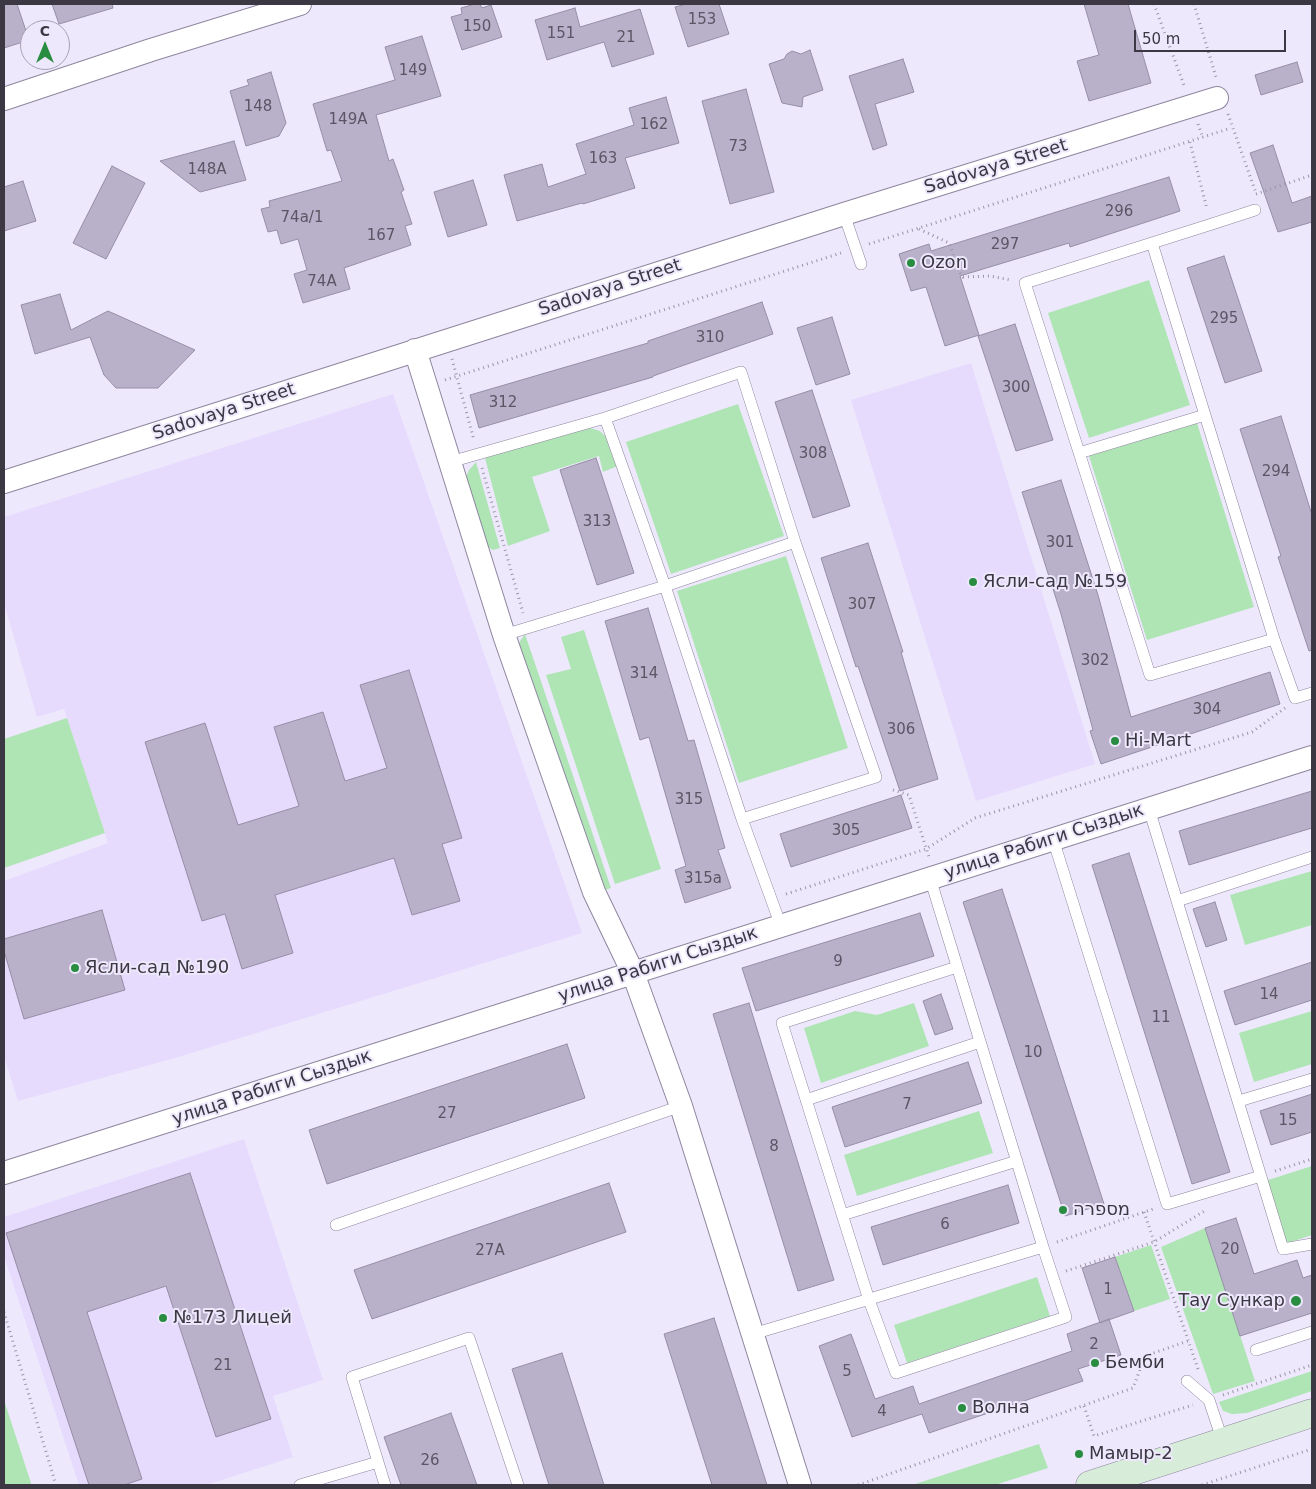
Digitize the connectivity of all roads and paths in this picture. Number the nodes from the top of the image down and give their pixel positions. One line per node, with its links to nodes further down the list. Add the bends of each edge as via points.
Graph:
1 (300, 4): 4 (street)
2 (1154, 4): 5 (path)
3 (1217, 98): 5 (street, Sadovaya Street)
4 (4, 99)
5 (1191, 106): 7 (path); 12 (street, Sadovaya Street)
6 (1228, 129): 7 (path)
7 (1203, 138): 8 (path)
8 (1190, 142): 13 (path); 14 (path)
9 (1312, 175): 10 (path)
10 (1250, 196)
11 (1255, 210): 13 (lane)
12 (844, 214): 16 (lane); 19 (street, Sadovaya Street)
13 (1212, 224): 15 (lane)
14 (918, 229): 16 (path); 18 (path, via 949,243 963,276 990,276)
15 (1152, 243): 18 (lane); 21 (lane)
16 (856, 248): 17 (lane); 20 (path)
17 (861, 264)
18 (1025, 283): 23 (lane)
19 (416, 350): 20 (street); 25 (street, Sadovaya Street)
20 (426, 386): 24 (street)
21 (1205, 415): 23 (lane); 29 (lane)
22 (605, 418): 24 (lane); 26 (lane, via 741,372); 27 (lane)
23 (1079, 454): 29 (lane, via 1150,675)
24 (450, 462): 28 (street)
25 (4, 482)
26 (795, 542): 27 (lane); 35 (lane, via 876,777)
27 (665, 586): 28 (lane); 35 (lane)
28 (504, 635): 44 (street, via 594,892)
29 (1274, 639): 30 (lane, via 1294,698)
30 (1312, 693)
31 (1289, 705): 37 (path, via 1252,732 975,818)
32 (1312, 757): 34 (street, улица Рабиги Сыздык)
33 (893, 790): 37 (path, via 909,795)
34 (1149, 809): 36 (street, улица Рабиги Сыздык); 41 (lane)
35 (742, 819): 40 (lane)
36 (1053, 840): 39 (street, улица Рабиги Сыздык); 54 (lane)
37 (926, 849): 39 (path); 40 (path)
38 (1312, 857): 41 (lane)
39 (933, 878): 42 (street, улица Рабиги Сыздык); 43 (lane)
40 (771, 899): 42 (lane)
41 (1176, 900): 48 (lane)
42 (781, 926): 44 (street, улица Рабиги Сыздык)
43 (957, 967): 45 (lane); 47 (lane, via 782,1023)
44 (633, 973): 49 (street); 52 (street, улица Рабиги Сыздык)
45 (980, 1042): 47 (lane); 51 (lane)
46 (1312, 1079): 48 (lane)
47 (806, 1100): 56 (lane)
48 (1239, 1102): 53 (lane)
49 (681, 1106): 57 (lane); 65 (street)
50 (1312, 1159): 53 (path)
51 (1017, 1162): 56 (lane); 60 (lane)
52 (4, 1173)
53 (1261, 1176): 54 (lane); 59 (lane, via 1283,1249)
54 (1167, 1204): 55 (path)
55 (1144, 1212): 58 (path); 60 (path)
56 (842, 1215): 62 (lane)
57 (336, 1225)
58 (1154, 1242): 61 (path); 66 (path)
59 (1312, 1244)
60 (1043, 1246): 61 (lane); 62 (lane)
61 (1052, 1276): 62 (lane, via 1066,1317 896,1373)
62 (869, 1300): 65 (lane)
63 (4, 1312): 76 (path)
64 (1312, 1332): 67 (lane)
65 (753, 1334): 80 (street)
66 (1188, 1342): 69 (path); 70 (path, via 1145,1356 1133,1388)
67 (1256, 1350)
68 (1187, 1381): 69 (lane)
69 (1209, 1400): 73 (lane)
70 (1084, 1406): 72 (path); 81 (path)
71 (1312, 1413): 73 (main road)
72 (1094, 1436)
73 (1223, 1442): 82 (main road)
74 (1312, 1448): 83 (path)
75 (378, 1462): 77 (lane); 78 (lane); 79 (lane, via 352,1377 469,1338)
76 (56, 1485)
77 (300, 1485)
78 (385, 1485)
79 (518, 1485)
80 (800, 1485)
81 (858, 1485)
82 (1090, 1485)
83 (1202, 1485)

